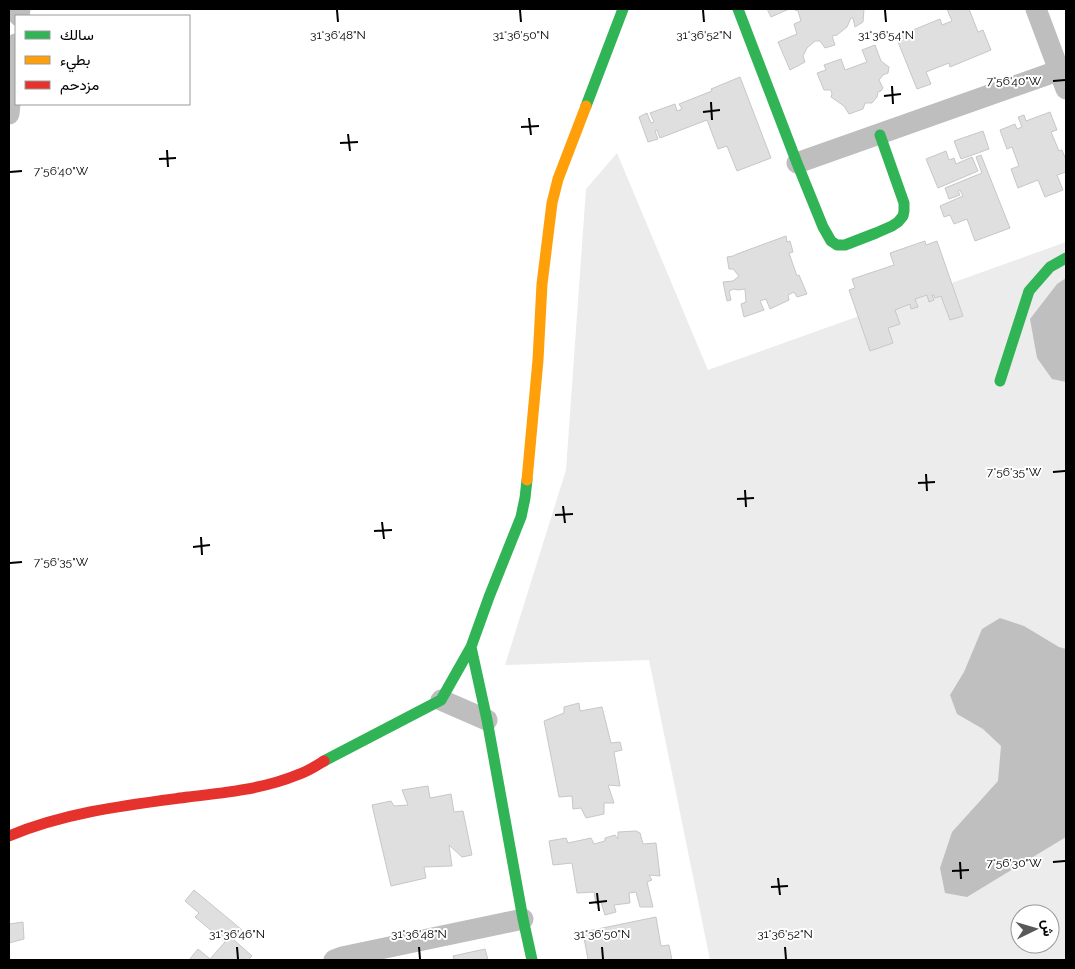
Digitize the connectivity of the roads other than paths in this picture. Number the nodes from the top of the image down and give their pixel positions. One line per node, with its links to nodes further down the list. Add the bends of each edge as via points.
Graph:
1 (624, 9): 11 (street, via 558,179 552,203 542,284 525,498 521,517)
2 (738, 9): 8 (street)
3 (1036, 9): 5 (street)
4 (15, 54): 6 (street)
5 (1064, 76): 7 (street)
6 (9, 114)
7 (880, 135): 8 (street); 8 (street, via 904,203 903,217 894,226 845,245 837,244 827,236)
8 (797, 163)
9 (1066, 258): 10 (street, via 1050,267 1030,291)
10 (1000, 381)
11 (471, 647): 12 (street); 13 (street)
12 (441, 700): 13 (street); 14 (street, via 279,782 68,816)
13 (487, 720): 15 (street)
14 (9, 836)
15 (523, 918): 16 (street); 17 (street)
16 (334, 960)
17 (532, 960)

